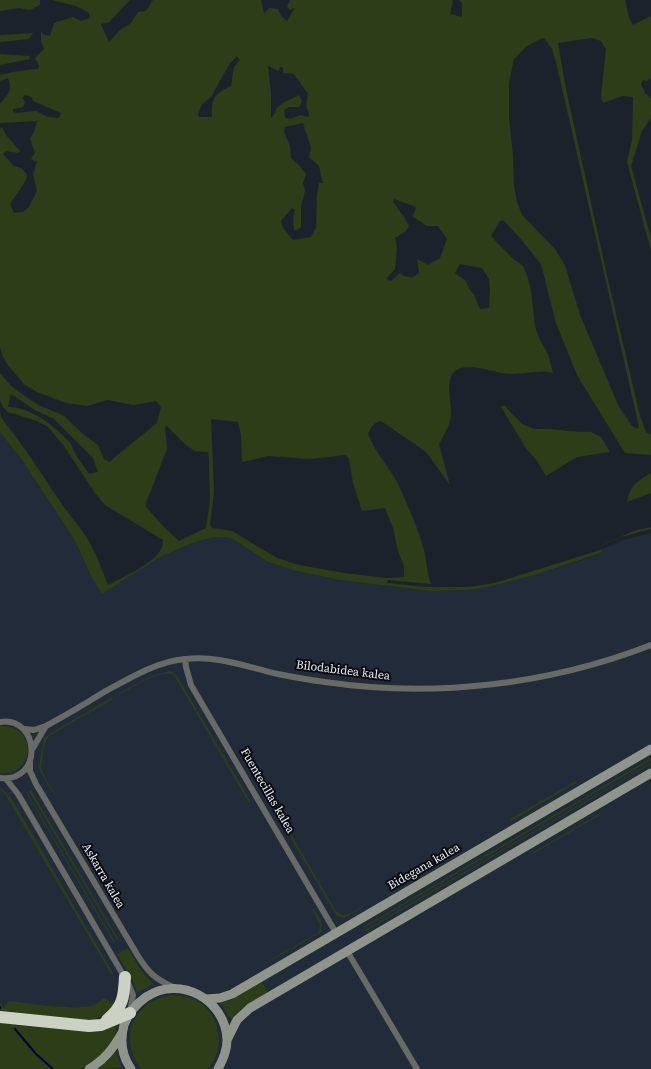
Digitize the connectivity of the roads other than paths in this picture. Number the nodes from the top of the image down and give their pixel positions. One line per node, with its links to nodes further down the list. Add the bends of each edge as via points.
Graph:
1 (651, 645): 2 (street, Bilodabidea kalea, via 599,663 548,676 516,682 447,688 389,688 334,683 277,674 225,660)
2 (185, 659): 4 (street, Bilodabidea kalea, via 149,668); 11 (street, Fuentecillas kalea, via 191,685)
3 (0, 722): 5 (street, via 11,723)
4 (46, 726): 5 (street, Bilodabidea kalea, via 34,730); 6 (street, Bilodabidea kalea)
5 (24, 729): 6 (street, via 30,738)
6 (32, 748): 8 (street)
7 (651, 749): 11 (street, Bidegana kalea)
8 (30, 763): 10 (street, via 20,774); 14 (street, Askarra kalea, via 30,771 36,784 138,956 151,974)
9 (651, 773): 12 (street)
10 (3, 778): 13 (street, via 18,794)
11 (336, 933): 15 (street, Bidegana kalea, via 232,994)
12 (347, 951): 20 (street, via 244,1012); 24 (street)
13 (124, 977): 16 (street, via 133,995); 18 (highway, via 120,1007)
14 (175, 988): 15 (street, via 192,991); 16 (street, via 149,995)
15 (207, 999): 20 (street, via 222,1018)
16 (130, 1013): 18 (highway); 19 (street)
17 (0, 1017): 18 (highway, via 71,1026)
18 (101, 1025)
19 (123, 1032): 21 (street, via 109,1053); 22 (street, via 123,1050)
20 (227, 1040): 23 (street, via 226,1051)
21 (89, 1069)
22 (131, 1069)
23 (218, 1069)
24 (417, 1069)

